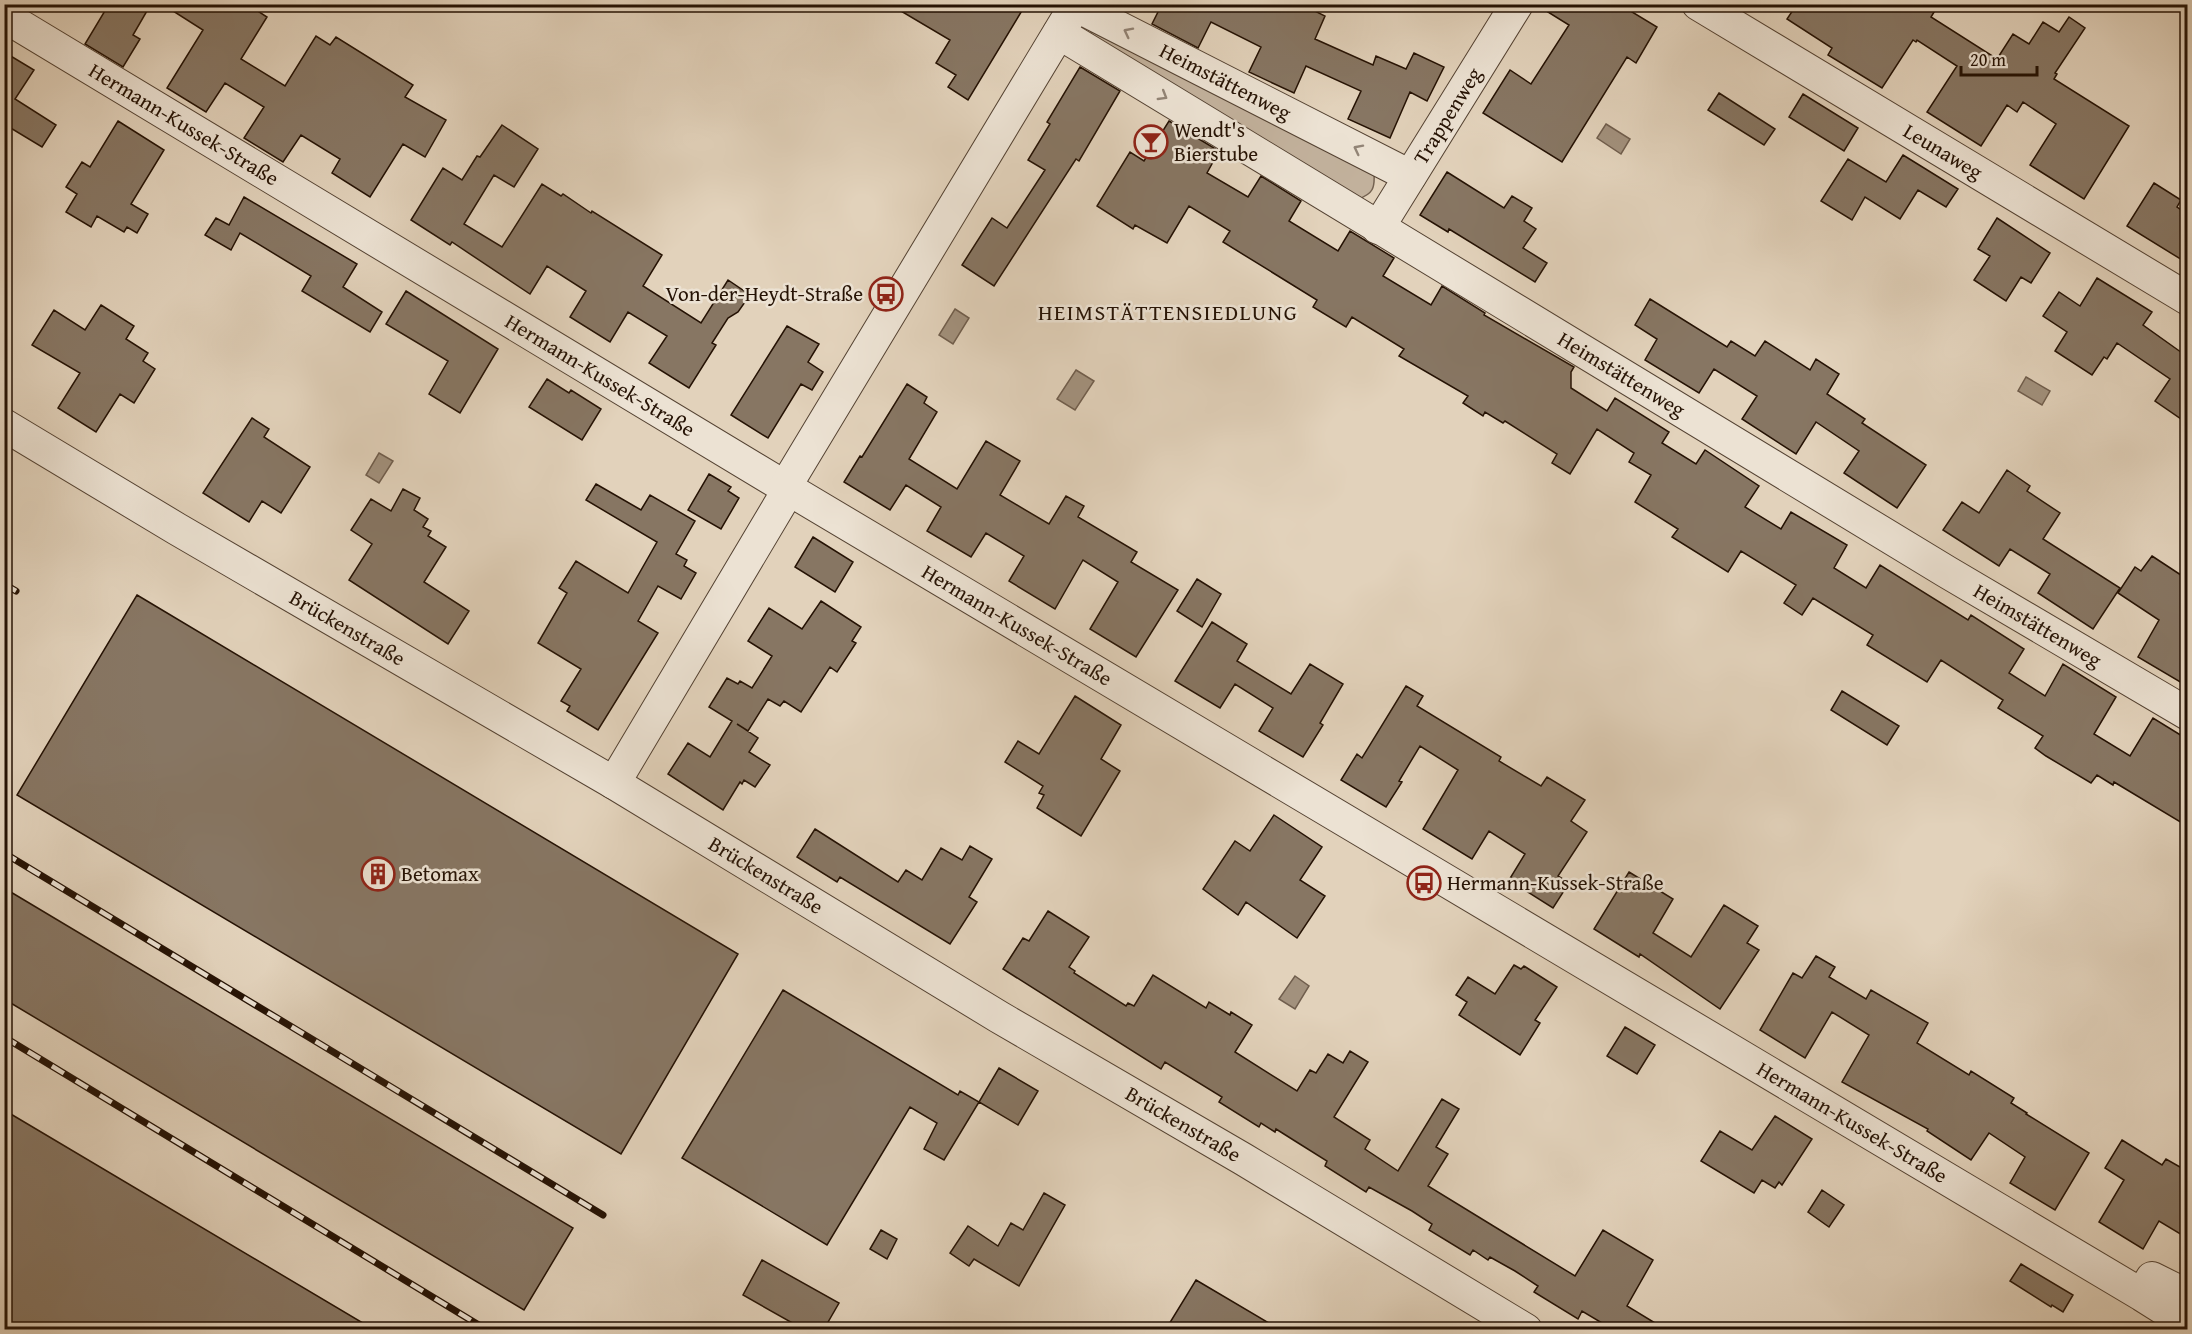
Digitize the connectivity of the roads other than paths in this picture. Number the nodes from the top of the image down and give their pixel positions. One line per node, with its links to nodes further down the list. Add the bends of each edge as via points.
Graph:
1 (1517, 4): 6 (street, Trappenweg)
2 (1698, 4): 8 (street, Leunaweg)
3 (1074, 5): 5 (street); 6 (street, Heimstättenweg, one-way to 3)
4 (4, 16): 10 (street, Hermann-Kussek-Straße)
5 (1059, 33): 7 (street, Heimstättenweg, one-way to 7); 10 (street)
6 (1410, 176): 7 (street, Trappenweg)
7 (1378, 228): 11 (street, Heimstättenweg)
8 (2187, 299)
9 (4, 425): 12 (street, Brückenstraße)
10 (787, 488): 12 (street); 13 (street, Hermann-Kussek-Straße)
11 (2187, 714)
12 (614, 783): 14 (street, Brückenstraße, via 999,1017)
13 (2182, 1317)
14 (1526, 1329)

